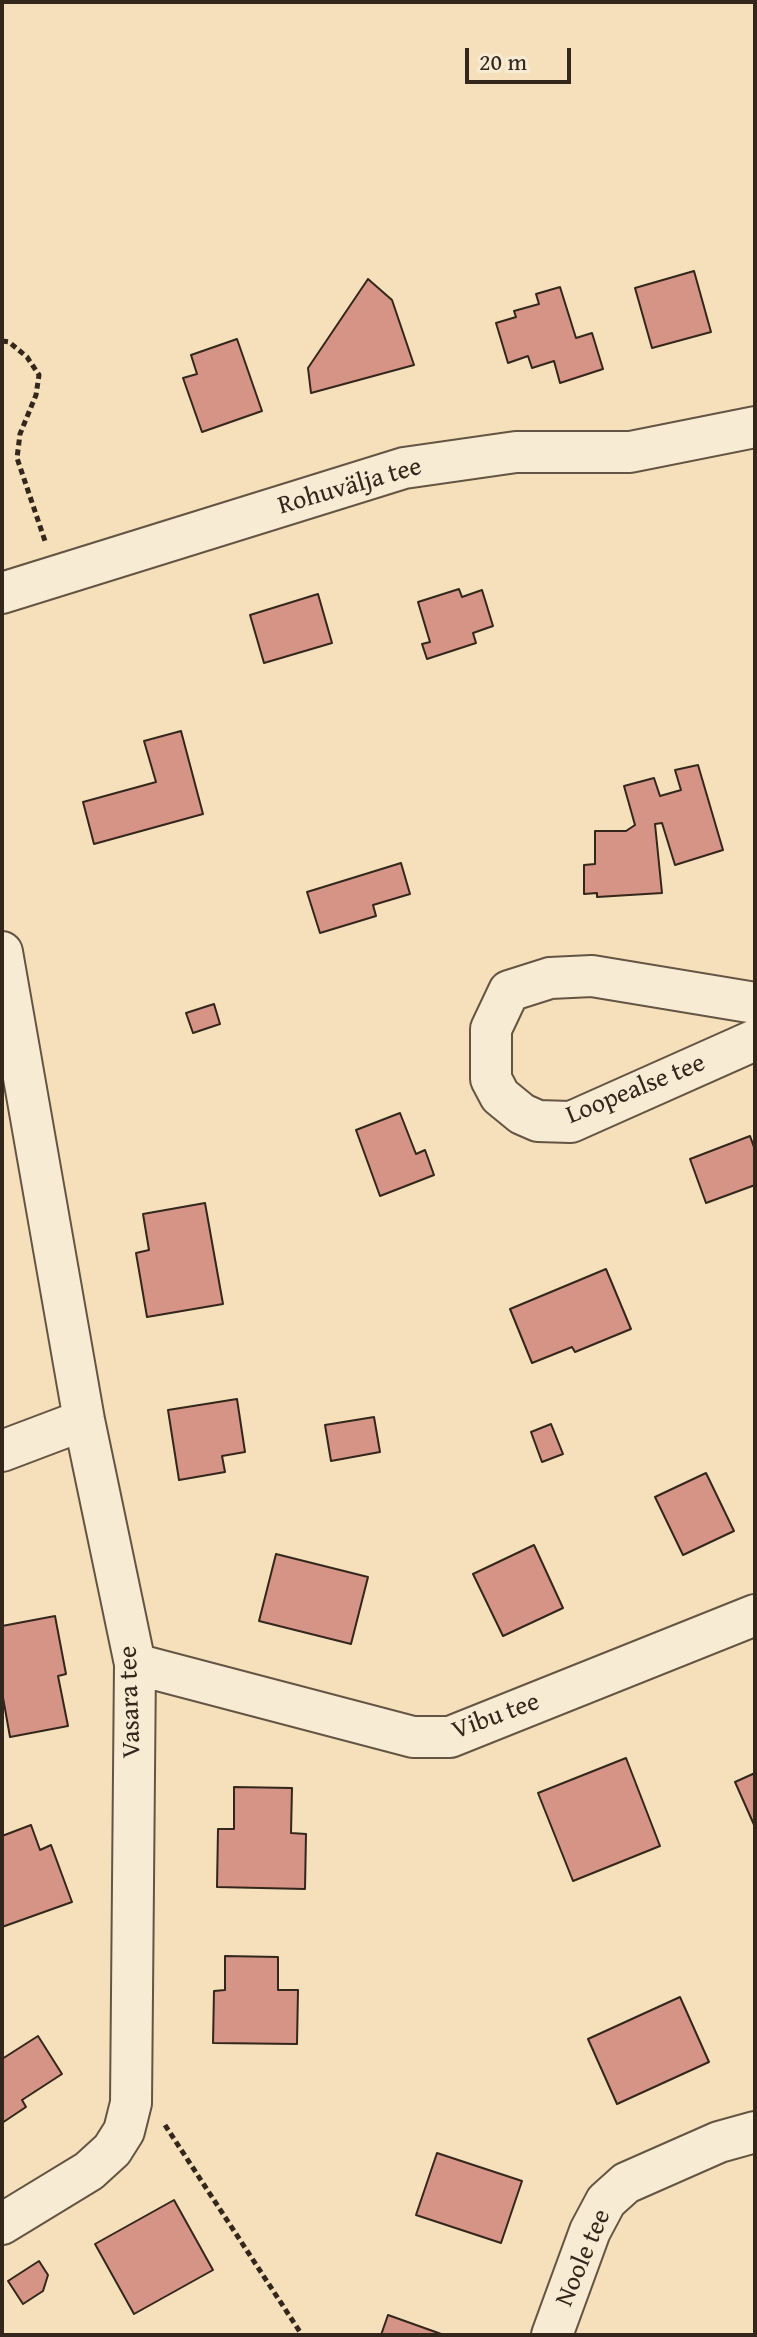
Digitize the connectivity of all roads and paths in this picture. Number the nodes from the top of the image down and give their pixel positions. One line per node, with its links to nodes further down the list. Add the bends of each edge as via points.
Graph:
1 (2, 341): 3 (path, via 27,357 39,375 17,458)
2 (755, 427): 3 (street, Rohuvälja tee, via 630,452 516,452 404,468)
3 (57, 575): 4 (street, Rohuvälja tee)
4 (2, 593)
5 (2, 952): 8 (street, Vasara tee)
6 (755, 1003): 7 (street, Loopealse tee, via 592,976 550,978 509,991 491,1029 491,1079 500,1096 522,1114 538,1121 571,1122)
7 (755, 1040)
8 (84, 1420): 9 (street); 11 (street, Vasara tee)
9 (2, 1451)
10 (755, 1615): 11 (street, Vibu tee, via 450,1737 413,1737)
11 (135, 1664): 12 (street, Vasara tee)
12 (131, 2103): 14 (street, Vasara tee, via 124,2131 112,2150 89,2171); 15 (path, via 164,2123)
13 (755, 2132): 16 (street, Noole tee, via 626,2183 606,2201)
14 (2, 2224)
15 (302, 2335)
16 (552, 2335)

